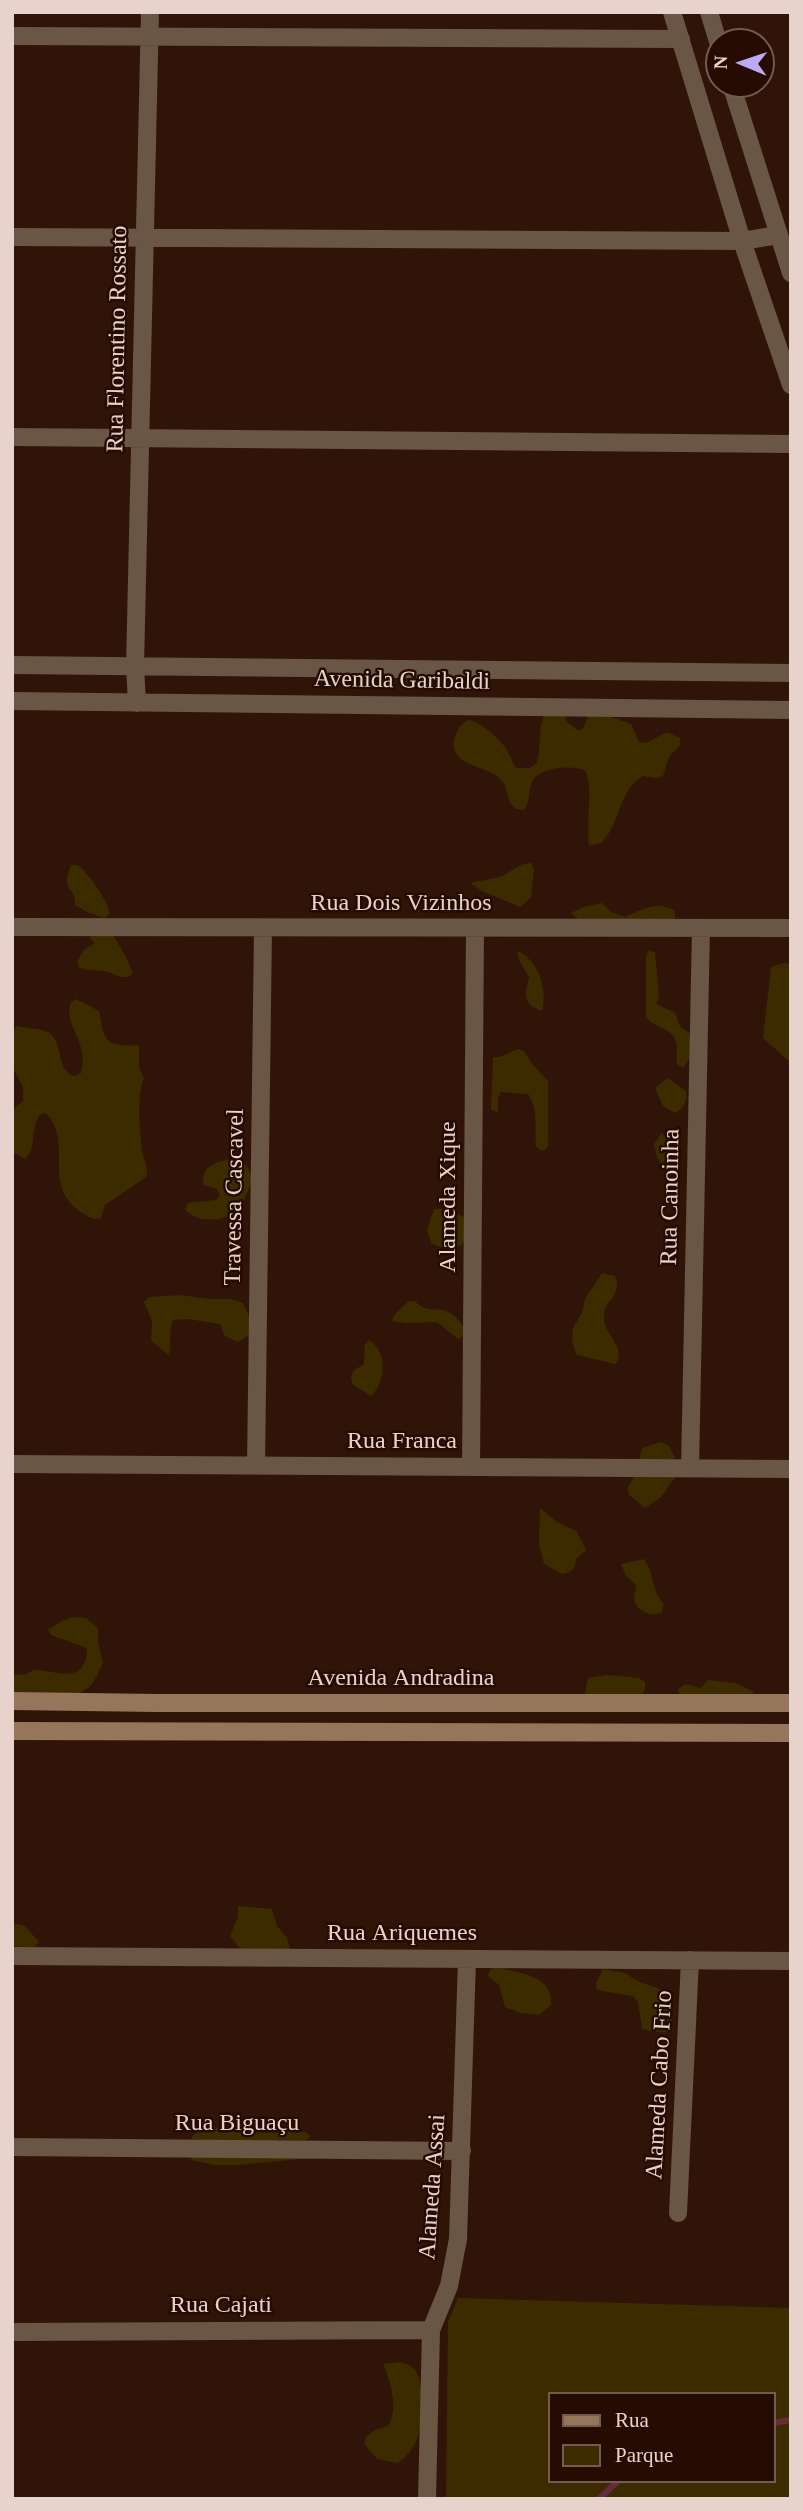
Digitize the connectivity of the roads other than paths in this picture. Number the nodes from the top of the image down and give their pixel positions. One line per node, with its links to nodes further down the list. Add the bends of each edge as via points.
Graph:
1 (150, 12): 4 (street, Rua Florentino Rossato)
2 (673, 12): 5 (street)
3 (12, 37): 4 (street)
4 (149, 37): 5 (street); 9 (street, Rua Florentino Rossato)
5 (681, 39): 10 (street)
6 (735, 98): 7 (street)
7 (778, 235): 10 (street); 11 (street)
8 (12, 237): 9 (street)
9 (145, 238): 10 (street); 14 (street, Rua Florentino Rossato)
10 (742, 241): 12 (street)
11 (791, 273)
12 (791, 385)
13 (12, 437): 14 (street)
14 (140, 438): 15 (street); 17 (street, Rua Florentino Rossato)
15 (791, 444)
16 (12, 665): 17 (street, Avenida Garibaldi)
17 (135, 666): 18 (street, Avenida Garibaldi); 20 (street, Rua Florentino Rossato)
18 (791, 673)
19 (12, 701): 20 (street, Avenida Garibaldi)
20 (137, 703): 21 (street, Avenida Garibaldi)
21 (791, 710)
22 (12, 927): 26 (street, Rua Dois Vizinhos)
23 (475, 928): 24 (street, Rua Dois Vizinhos); 26 (street, Rua Dois Vizinhos); 29 (street, Alameda Xique)
24 (701, 928): 25 (street, Rua Dois Vizinhos); 30 (street, Rua Canoinha)
25 (791, 928)
26 (263, 929): 28 (street, Travessa Cascavel)
27 (12, 1464): 28 (street, Rua Franca)
28 (256, 1466): 29 (street, Rua Franca)
29 (471, 1466): 30 (street, Rua Franca)
30 (690, 1468): 31 (street, Rua Franca)
31 (791, 1469)
32 (12, 1701): 33 (main road, Avenida Andradina)
33 (157, 1703): 34 (main road, Avenida Andradina); 35 (main road)
34 (791, 1703)
35 (158, 1730): 36 (main road); 37 (main road)
36 (12, 1731)
37 (791, 1733)
38 (12, 1956): 39 (street, Rua Ariquemes)
39 (467, 1959): 40 (street, Rua Ariquemes); 43 (street, Alameda Assai)
40 (690, 1960): 41 (street, Rua Ariquemes); 44 (street, Alameda Cabo Frio)
41 (791, 1961)
42 (12, 2147): 43 (street, Rua Biguaçu)
43 (462, 2151): 45 (street, Alameda Assai, via 458,2239 449,2286)
44 (678, 2213)
45 (431, 2330): 46 (street, Rua Cajati); 47 (street, Alameda Assai)
46 (12, 2332)
47 (427, 2499)

